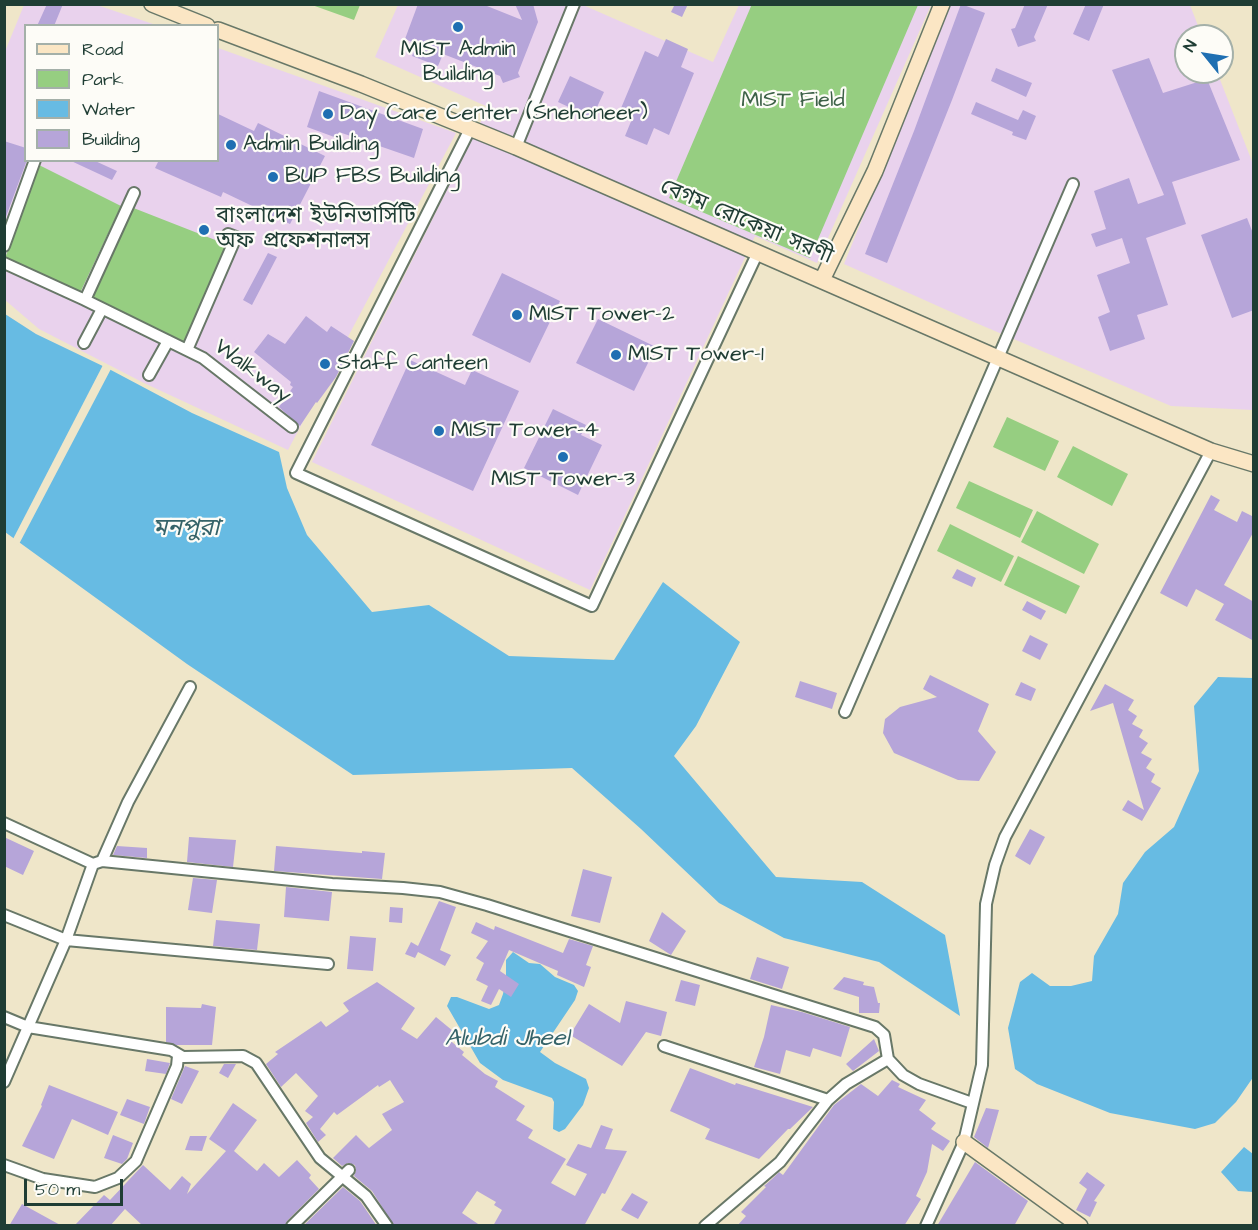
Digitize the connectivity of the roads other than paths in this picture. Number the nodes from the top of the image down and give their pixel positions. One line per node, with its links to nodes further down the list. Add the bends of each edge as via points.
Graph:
1 (152, 4): 4 (street)
2 (574, 4): 7 (street)
3 (942, 4): 15 (street, via 875,171)
4 (202, 24)
5 (219, 30): 6 (street, বেগম রোকেয়া সরণী)
6 (470, 129): 7 (street, বেগম রোকেয়া সরণী); 13 (street, via 297,473 592,606)
7 (516, 147): 13 (street, বেগম রোকেয়া সরণী)
8 (34, 162): 12 (street)
9 (1073, 184): 21 (street)
10 (134, 193): 16 (street)
11 (228, 234): 20 (street, Walkway, via 236,237)
12 (4, 246)
13 (758, 252): 15 (street, বেগম রোকেয়া সরণী)
14 (4, 263): 16 (street, Walkway)
15 (822, 280): 21 (street, বেগম রোকেয়া সরণী)
16 (85, 300): 17 (street, Walkway)
17 (102, 309): 18 (street, Walkway); 19 (street)
18 (168, 341): 20 (street, Walkway); 22 (street)
19 (84, 343)
20 (187, 350): 23 (street, Walkway, via 203,358)
21 (999, 358): 24 (street, বেগম রোকেয়া সরণী); 27 (street)
22 (149, 375)
23 (292, 427)
24 (1211, 451): 25 (street, বেগম রোকেয়া সরণী); 40 (street, via 995,865 986,904 982,1065)
25 (1254, 464)
26 (190, 687): 29 (street)
27 (845, 712)
28 (4, 823): 29 (street)
29 (97, 863): 31 (street); 37 (street, via 440,892 874,1027 884,1035)
30 (4, 915): 31 (street)
31 (66, 940): 32 (street); 34 (street)
32 (328, 964)
33 (4, 1017): 34 (street)
34 (28, 1027): 36 (street, via 171,1050); 38 (street)
35 (664, 1046): 39 (street)
36 (178, 1056): 42 (street, via 136,1161 118,1178 95,1187 43,1179); 43 (street, via 243,1056 256,1063 320,1158)
37 (888, 1059): 39 (street, via 846,1084); 40 (street, via 903,1075 919,1084)
38 (4, 1082)
39 (828, 1100): 47 (street, via 780,1161)
40 (972, 1103): 41 (street)
41 (964, 1142): 44 (street); 48 (street)
42 (4, 1165)
43 (346, 1173): 45 (street); 46 (street)
44 (1074, 1224)
45 (292, 1226)
46 (387, 1226)
47 (705, 1226)
48 (926, 1226)

